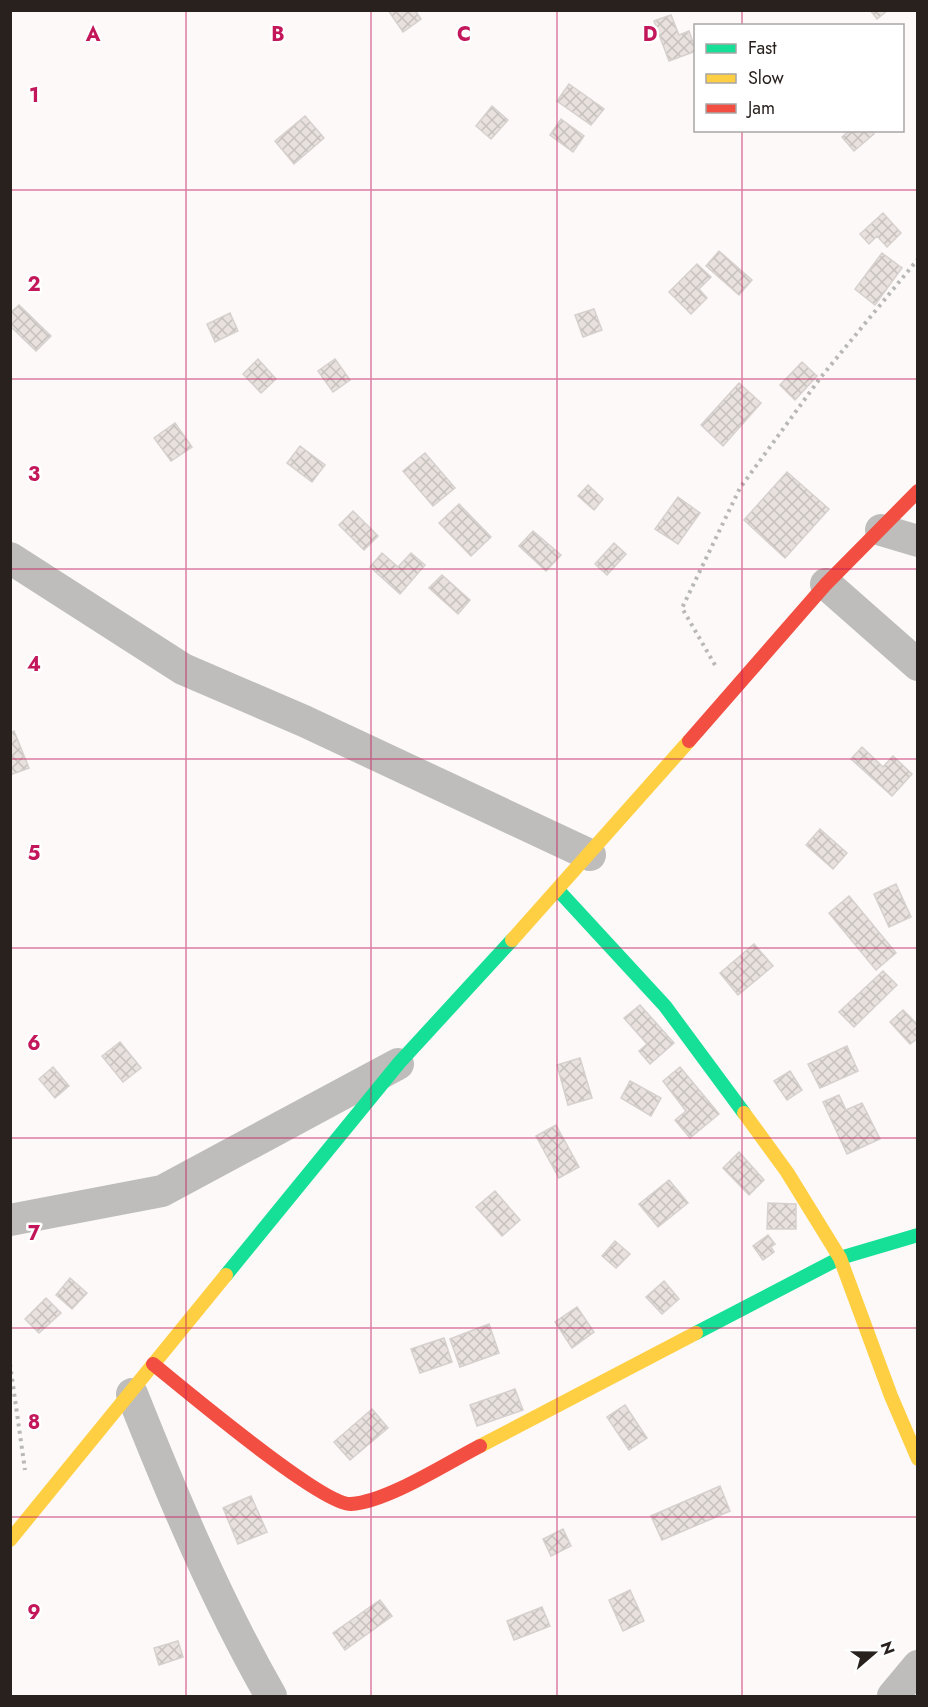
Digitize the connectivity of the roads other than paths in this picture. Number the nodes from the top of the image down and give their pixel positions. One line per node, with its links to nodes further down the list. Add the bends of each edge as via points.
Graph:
1 (918, 491): 2 (street)
2 (881, 530): 3 (street); 5 (street)
3 (918, 541)
4 (10, 558): 7 (street, via 183,669)
5 (826, 584): 6 (street); 7 (street)
6 (918, 665)
7 (590, 855): 8 (street)
8 (558, 890): 9 (street); 12 (street, via 665,1006 709,1063 788,1172)
9 (399, 1063): 10 (street, via 162,1191); 13 (street)
10 (10, 1220)
11 (918, 1234): 12 (street)
12 (840, 1258): 13 (street, via 387,1494 345,1504 275,1459); 15 (street)
13 (153, 1364): 14 (street)
14 (132, 1394): 16 (street); 18 (street, via 237,1636)
15 (918, 1459)
16 (10, 1540)
17 (918, 1666): 19 (street)
18 (271, 1696)
19 (893, 1696)

